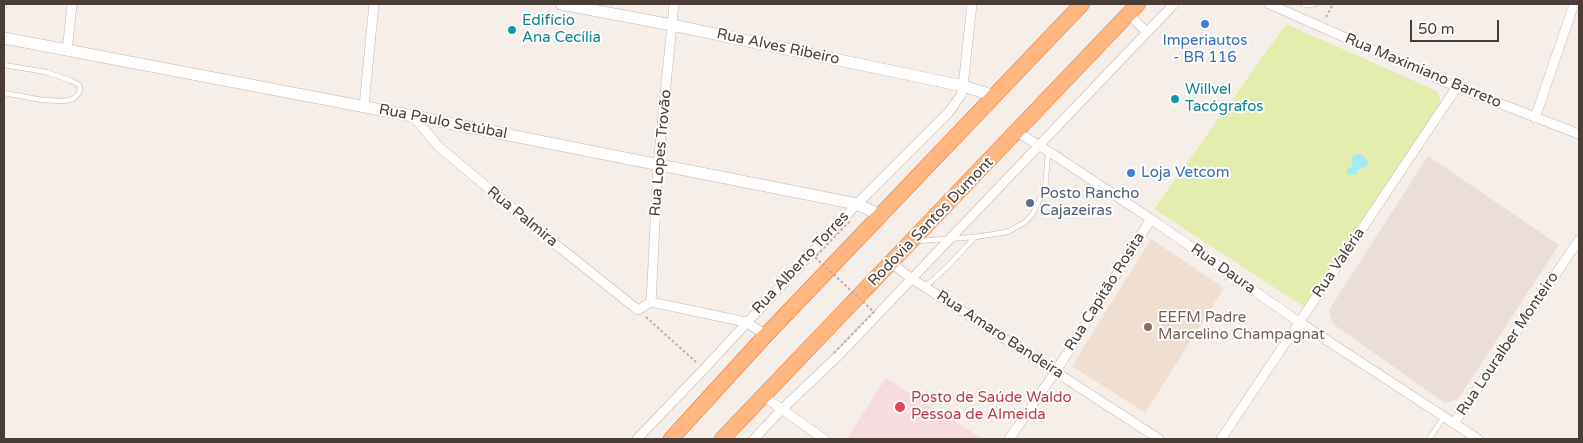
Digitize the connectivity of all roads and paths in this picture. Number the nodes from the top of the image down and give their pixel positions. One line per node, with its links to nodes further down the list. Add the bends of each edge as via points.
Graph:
1 (72, 4): 18 (street)
2 (374, 4): 24 (street)
3 (561, 4): 14 (street, Rua Alves Ribeiro)
4 (674, 4): 14 (street, Rua Lopes Trovão)
5 (972, 4): 20 (street)
6 (1082, 4): 23 (highway)
7 (1174, 4): 16 (street)
8 (1269, 4): 15 (street, Rua Maximiano Barreto)
9 (1303, 4): 10 (lane)
10 (1315, 4)
11 (1333, 4): 15 (path)
12 (1574, 4): 26 (street)
13 (1133, 9): 16 (street); 27 (highway, Rodovia Santos Dumont)
14 (672, 25): 20 (street, Rua Alves Ribeiro); 31 (street, Rua Lopes Trovão)
15 (1321, 28): 21 (street, Rua Maximiano Barreto)
16 (1147, 32): 29 (street)
17 (4, 38): 18 (street, Rua Paulo Setúbal)
18 (67, 51): 24 (street, Rua Paulo Setúbal)
19 (4, 65): 22 (lane, via 46,72 70,80 80,89 73,99 64,101)
20 (963, 86): 23 (street, Rua Alves Ribeiro); 32 (street, Rua Alberto Torres, via 961,95 949,112)
21 (1457, 87): 26 (street, Rua Maximiano Barreto); 46 (street, Rua Valéria)
22 (4, 92)
23 (995, 96): 33 (highway)
24 (364, 106): 25 (street, Rua Paulo Setúbal)
25 (413, 116): 31 (street, Rua Paulo Setúbal); 44 (street, Rua Palmira, via 439,147)
26 (1535, 118): 28 (street, Rua Maximiano Barreto)
27 (1017, 132): 29 (street, Rua Daura); 39 (highway, Rodovia Santos Dumont)
28 (1579, 134)
29 (1039, 146): 30 (street, Rua Daura); 37 (street)
30 (1048, 151): 34 (street, Rua Daura); 36 (lane, via 1046,184 1032,215 1007,232)
31 (658, 165): 32 (street, Rua Paulo Setúbal); 43 (street, Rua Lopes Trovão)
32 (857, 204): 33 (street, Rua Paulo Setúbal); 45 (street, Rua Alberto Torres)
33 (880, 215): 47 (highway)
34 (1151, 219): 46 (street, Rua Daura); 50 (street, Rua Capitão Rosita)
35 (850, 221): 48 (path, bridge, via 815,257 874,312)
36 (975, 237): 37 (lane); 42 (lane)
37 (951, 239): 39 (lane); 41 (street)
38 (1579, 240): 54 (street, Rua Louralber Monteiro)
39 (913, 241): 40 (highway, Rodovia Santos Dumont)
40 (891, 263): 41 (street, Rua Amaro Bandeira); 51 (highway, Rodovia Santos Dumont)
41 (912, 278): 42 (street, Rua Amaro Bandeira); 52 (street)
42 (925, 287): 50 (street, Rua Amaro Bandeira)
43 (651, 302): 44 (street); 45 (street)
44 (638, 310): 49 (path)
45 (746, 322): 47 (street); 49 (street, Rua Alberto Torres)
46 (1299, 322): 53 (street, Rua Daura); 62 (street, Rua Valéria)
47 (766, 336): 56 (highway)
48 (834, 353)
49 (704, 369): 55 (street, Rua Alberto Torres)
50 (1056, 371): 60 (street, Rua Capitão Rosita); 61 (street, Rua Amaro Bandeira)
51 (763, 396): 52 (street); 57 (highway, Rodovia Santos Dumont)
52 (781, 410): 58 (street); 59 (street)
53 (1444, 416): 54 (street, Rua Daura); 63 (lane, Rua Louralber Monteiro)
54 (1454, 423): 64 (street, Rua Daura)
55 (637, 439)
56 (671, 439)
57 (722, 439)
58 (754, 439)
59 (824, 439)
60 (1009, 439)
61 (1159, 439)
62 (1221, 439)
63 (1429, 439)
64 (1478, 439)

